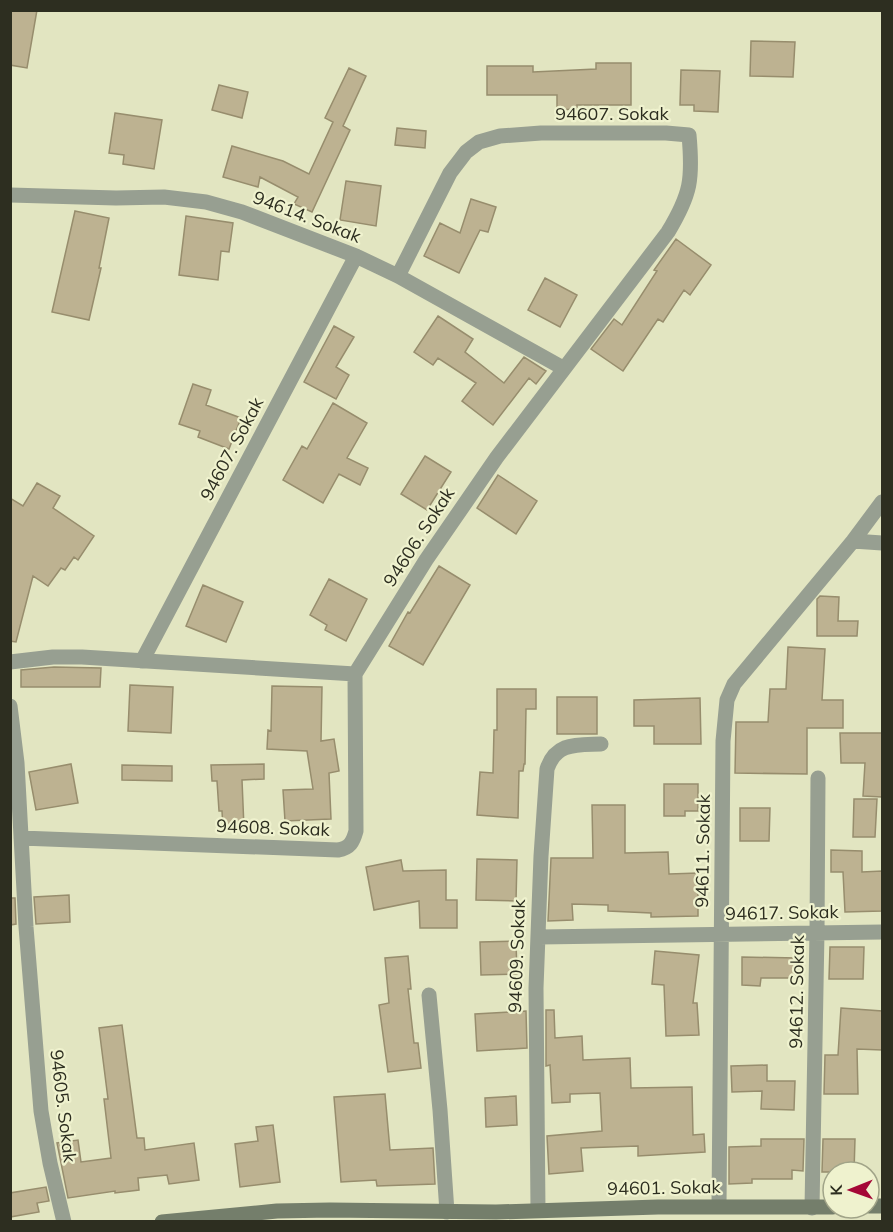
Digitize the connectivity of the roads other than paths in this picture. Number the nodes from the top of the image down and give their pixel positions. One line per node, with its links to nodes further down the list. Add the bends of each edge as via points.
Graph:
1 (689, 135): 4 (street, 94607. Sokak, via 541,133 479,142 465,152 450,172); 5 (street, 94606. Sokak, via 690,187 682,208 641,269)
2 (10, 195): 3 (street, 94614. Sokak, via 164,197 206,202)
3 (357, 256): 4 (street, 94614. Sokak); 9 (street, 94607. Sokak)
4 (398, 276): 5 (street, 94614. Sokak)
5 (563, 368): 11 (street, 94606. Sokak, via 465,502)
6 (882, 502): 7 (street, 94611. Sokak)
7 (853, 541): 8 (street); 18 (street, 94611. Sokak, via 734,684 727,700 723,741)
8 (882, 543)
9 (142, 661): 10 (street, via 53,657); 11 (street)
10 (10, 662)
11 (356, 674): 15 (street, 94608. Sokak, via 356,831 346,849)
12 (10, 706): 15 (street, 94605. Sokak)
13 (601, 744): 19 (street, 94609. Sokak, via 570,746 550,759 543,811)
14 (818, 778): 16 (street, 94612. Sokak)
15 (21, 838): 27 (street, 94605. Sokak, via 44,1128)
16 (817, 932): 17 (street, 94617. Sokak); 18 (street, 94617. Sokak); 22 (street, 94612. Sokak)
17 (882, 932)
18 (722, 933): 19 (street, 94617. Sokak); 21 (street, 94611. Sokak)
19 (539, 937): 24 (street, 94609. Sokak, via 535,1023)
20 (429, 995): 25 (street)
21 (719, 1206): 22 (street, 94601. Sokak); 24 (street, 94601. Sokak)
22 (812, 1208): 23 (street, 94601. Sokak)
23 (821, 1208)
24 (538, 1210): 26 (street, 94601. Sokak)
25 (447, 1212): 26 (street, 94601. Sokak); 28 (street, 94601. Sokak, via 277,1211)
26 (496, 1217)
27 (64, 1221)
28 (162, 1221)

